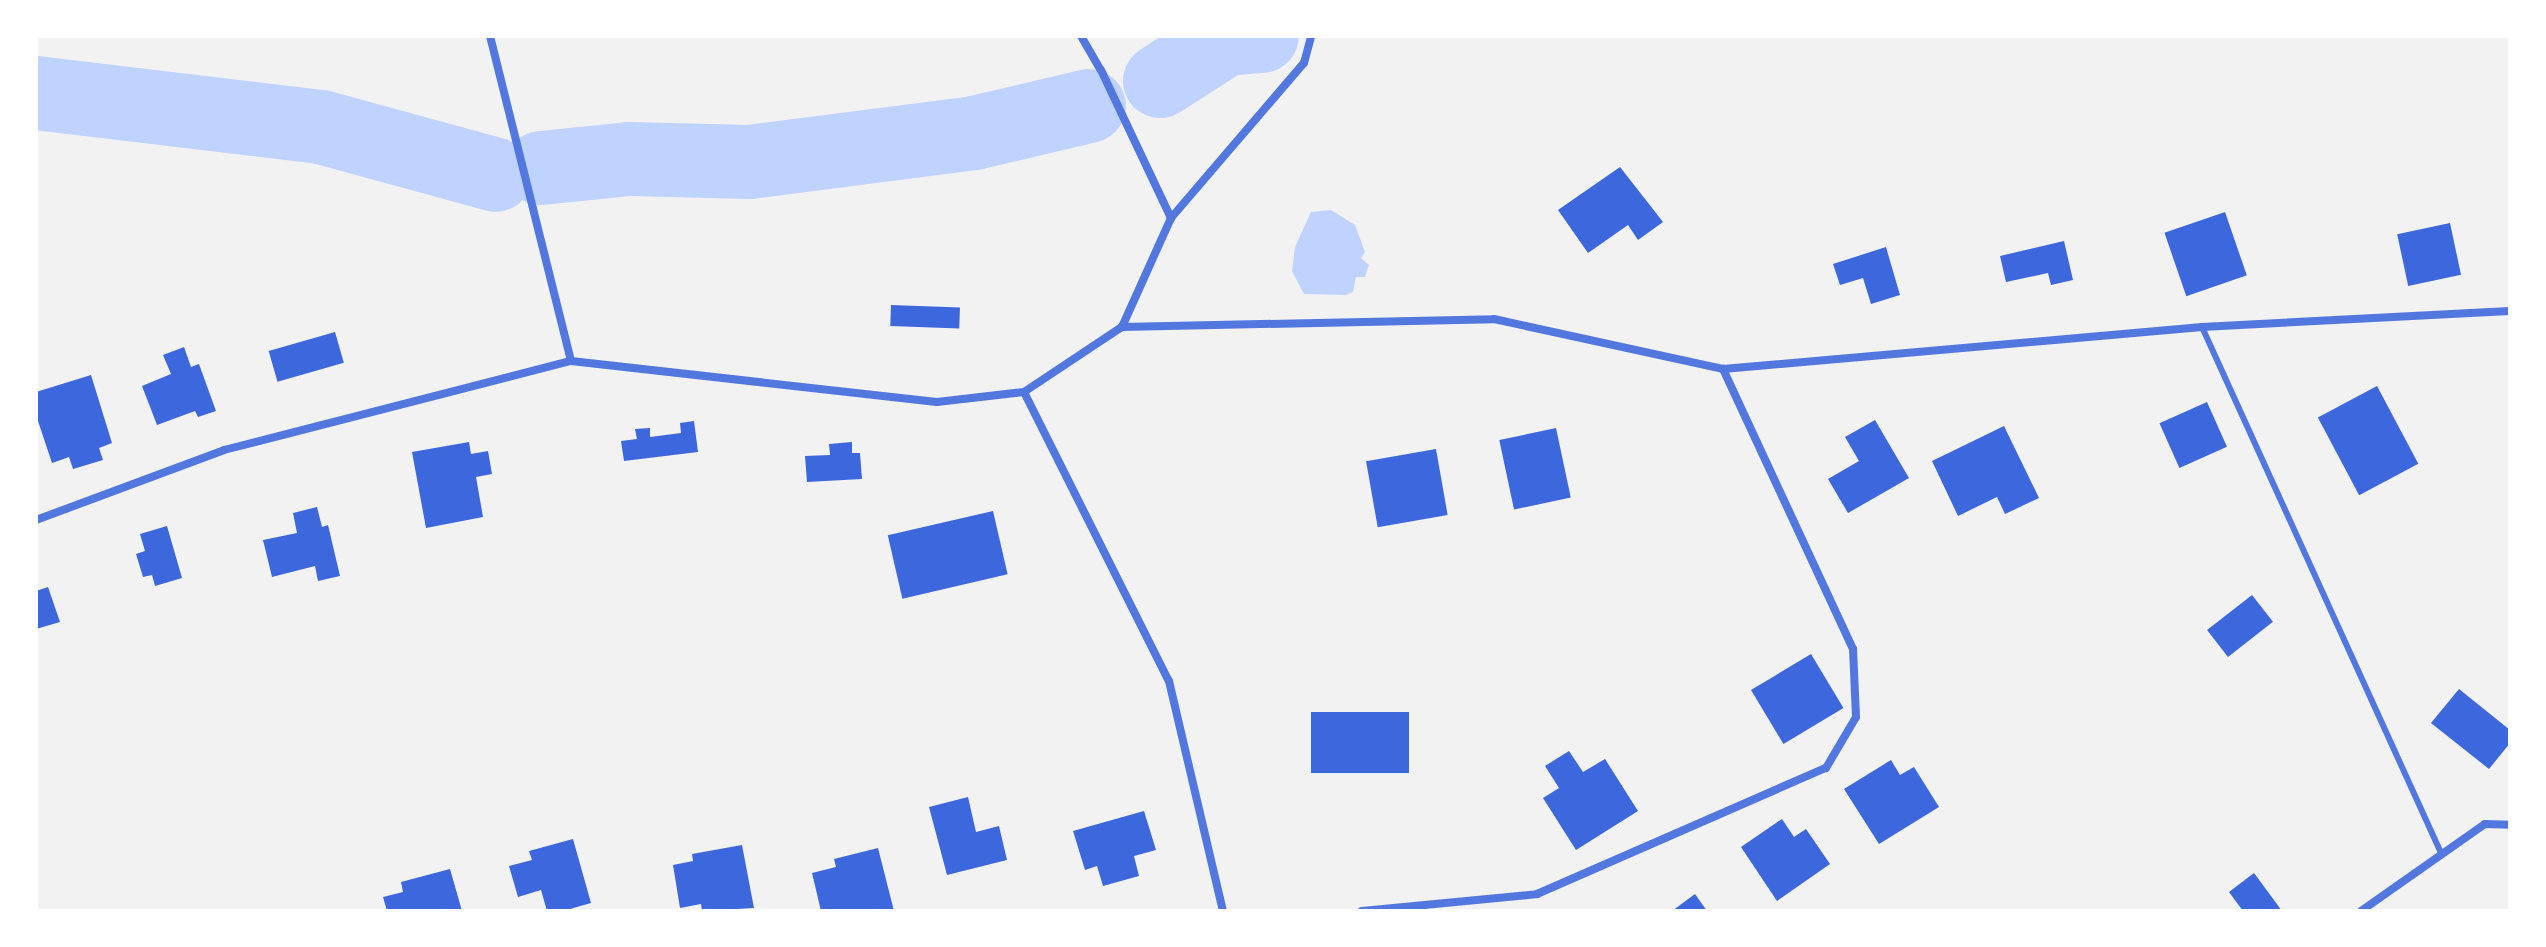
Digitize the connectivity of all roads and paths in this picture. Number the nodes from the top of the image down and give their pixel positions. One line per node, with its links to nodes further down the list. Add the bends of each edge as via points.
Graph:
1 (490, 36): 8 (street)
2 (1081, 36): 4 (street)
3 (1311, 36): 4 (street, via 1304,63)
4 (1171, 218): 6 (street)
5 (2510, 311): 7 (street)
6 (1122, 327): 9 (street, via 1494,319); 10 (street)
7 (2202, 327): 9 (street); 13 (lane)
8 (571, 361): 10 (street, via 937,402); 11 (street, via 224,450)
9 (1723, 369): 15 (street, via 1853,649 1856,717 1826,768 1537,894)
10 (1024, 392): 14 (street, via 1169,681)
11 (36, 520)
12 (2510, 825): 13 (street, via 2485,824)
13 (2442, 855): 16 (street)
14 (1223, 911)
15 (1362, 911)
16 (2361, 911)

